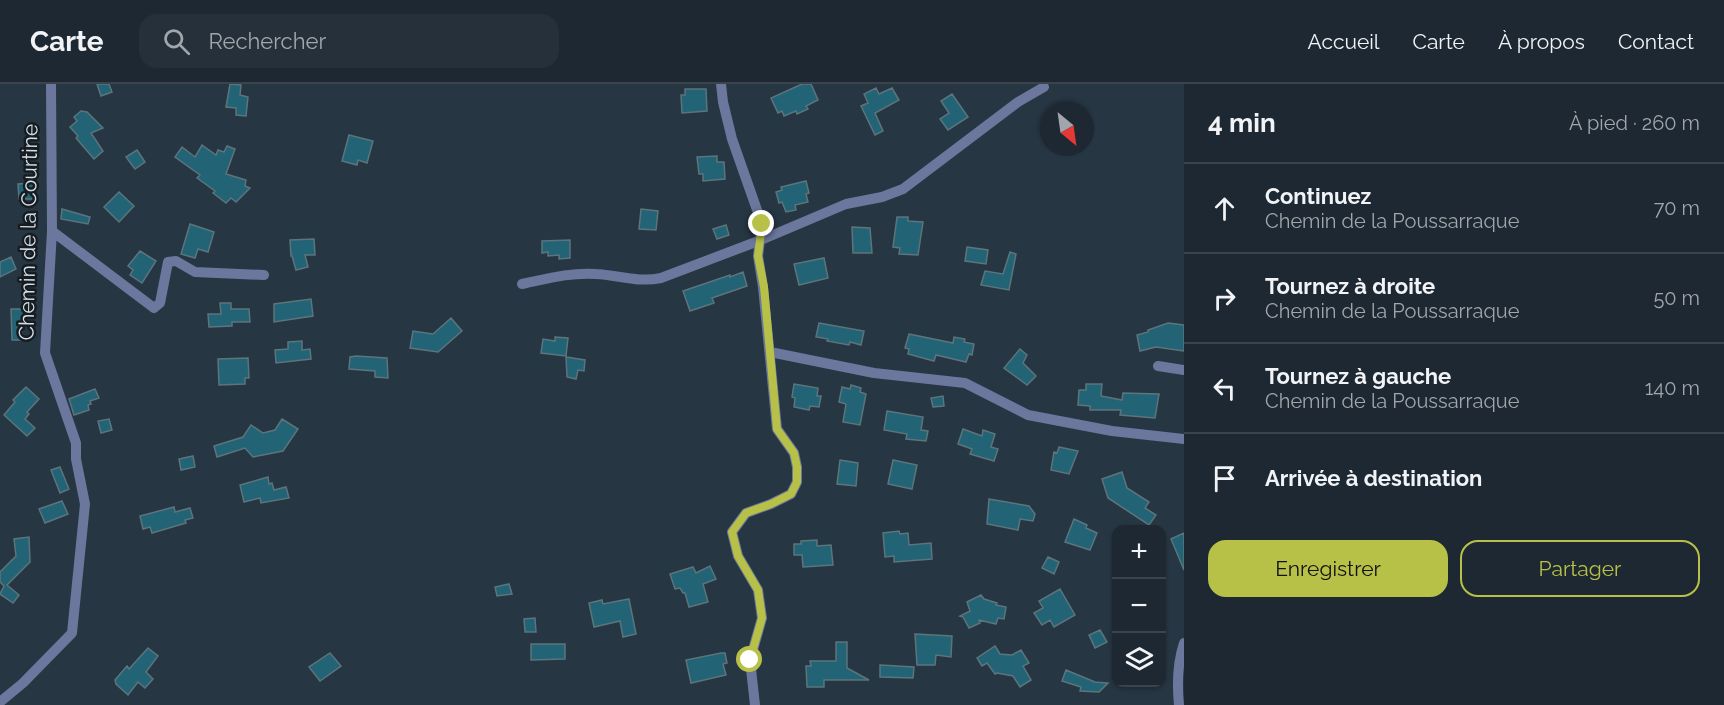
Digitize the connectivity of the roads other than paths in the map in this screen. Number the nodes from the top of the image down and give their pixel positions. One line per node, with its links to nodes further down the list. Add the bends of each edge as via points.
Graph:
1 (51, 84): 4 (street, Chemin de la Courtine)
2 (721, 84): 5 (street, via 732,139 762,224)
3 (1044, 87): 5 (street, via 1018,102 903,189 846,204)
4 (52, 231): 6 (street, via 154,309 160,303 168,262 176,261 195,272); 13 (street, Chemin de la Courtine, via 45,353 76,443 85,504 72,633)
5 (762, 240): 7 (street, via 647,281 594,273); 8 (street, via 758,256)
6 (264, 275)
7 (522, 284)
8 (770, 352): 11 (street, via 874,373 964,383 1028,416); 14 (street, via 777,429 794,453 797,482 791,494 746,513 732,532 738,556 758,590 762,618 750,660)
9 (1158, 366): 10 (street)
10 (1184, 370)
11 (1184, 439)
12 (1184, 642): 15 (street)
13 (0, 702)
14 (755, 705)
15 (1179, 705)

